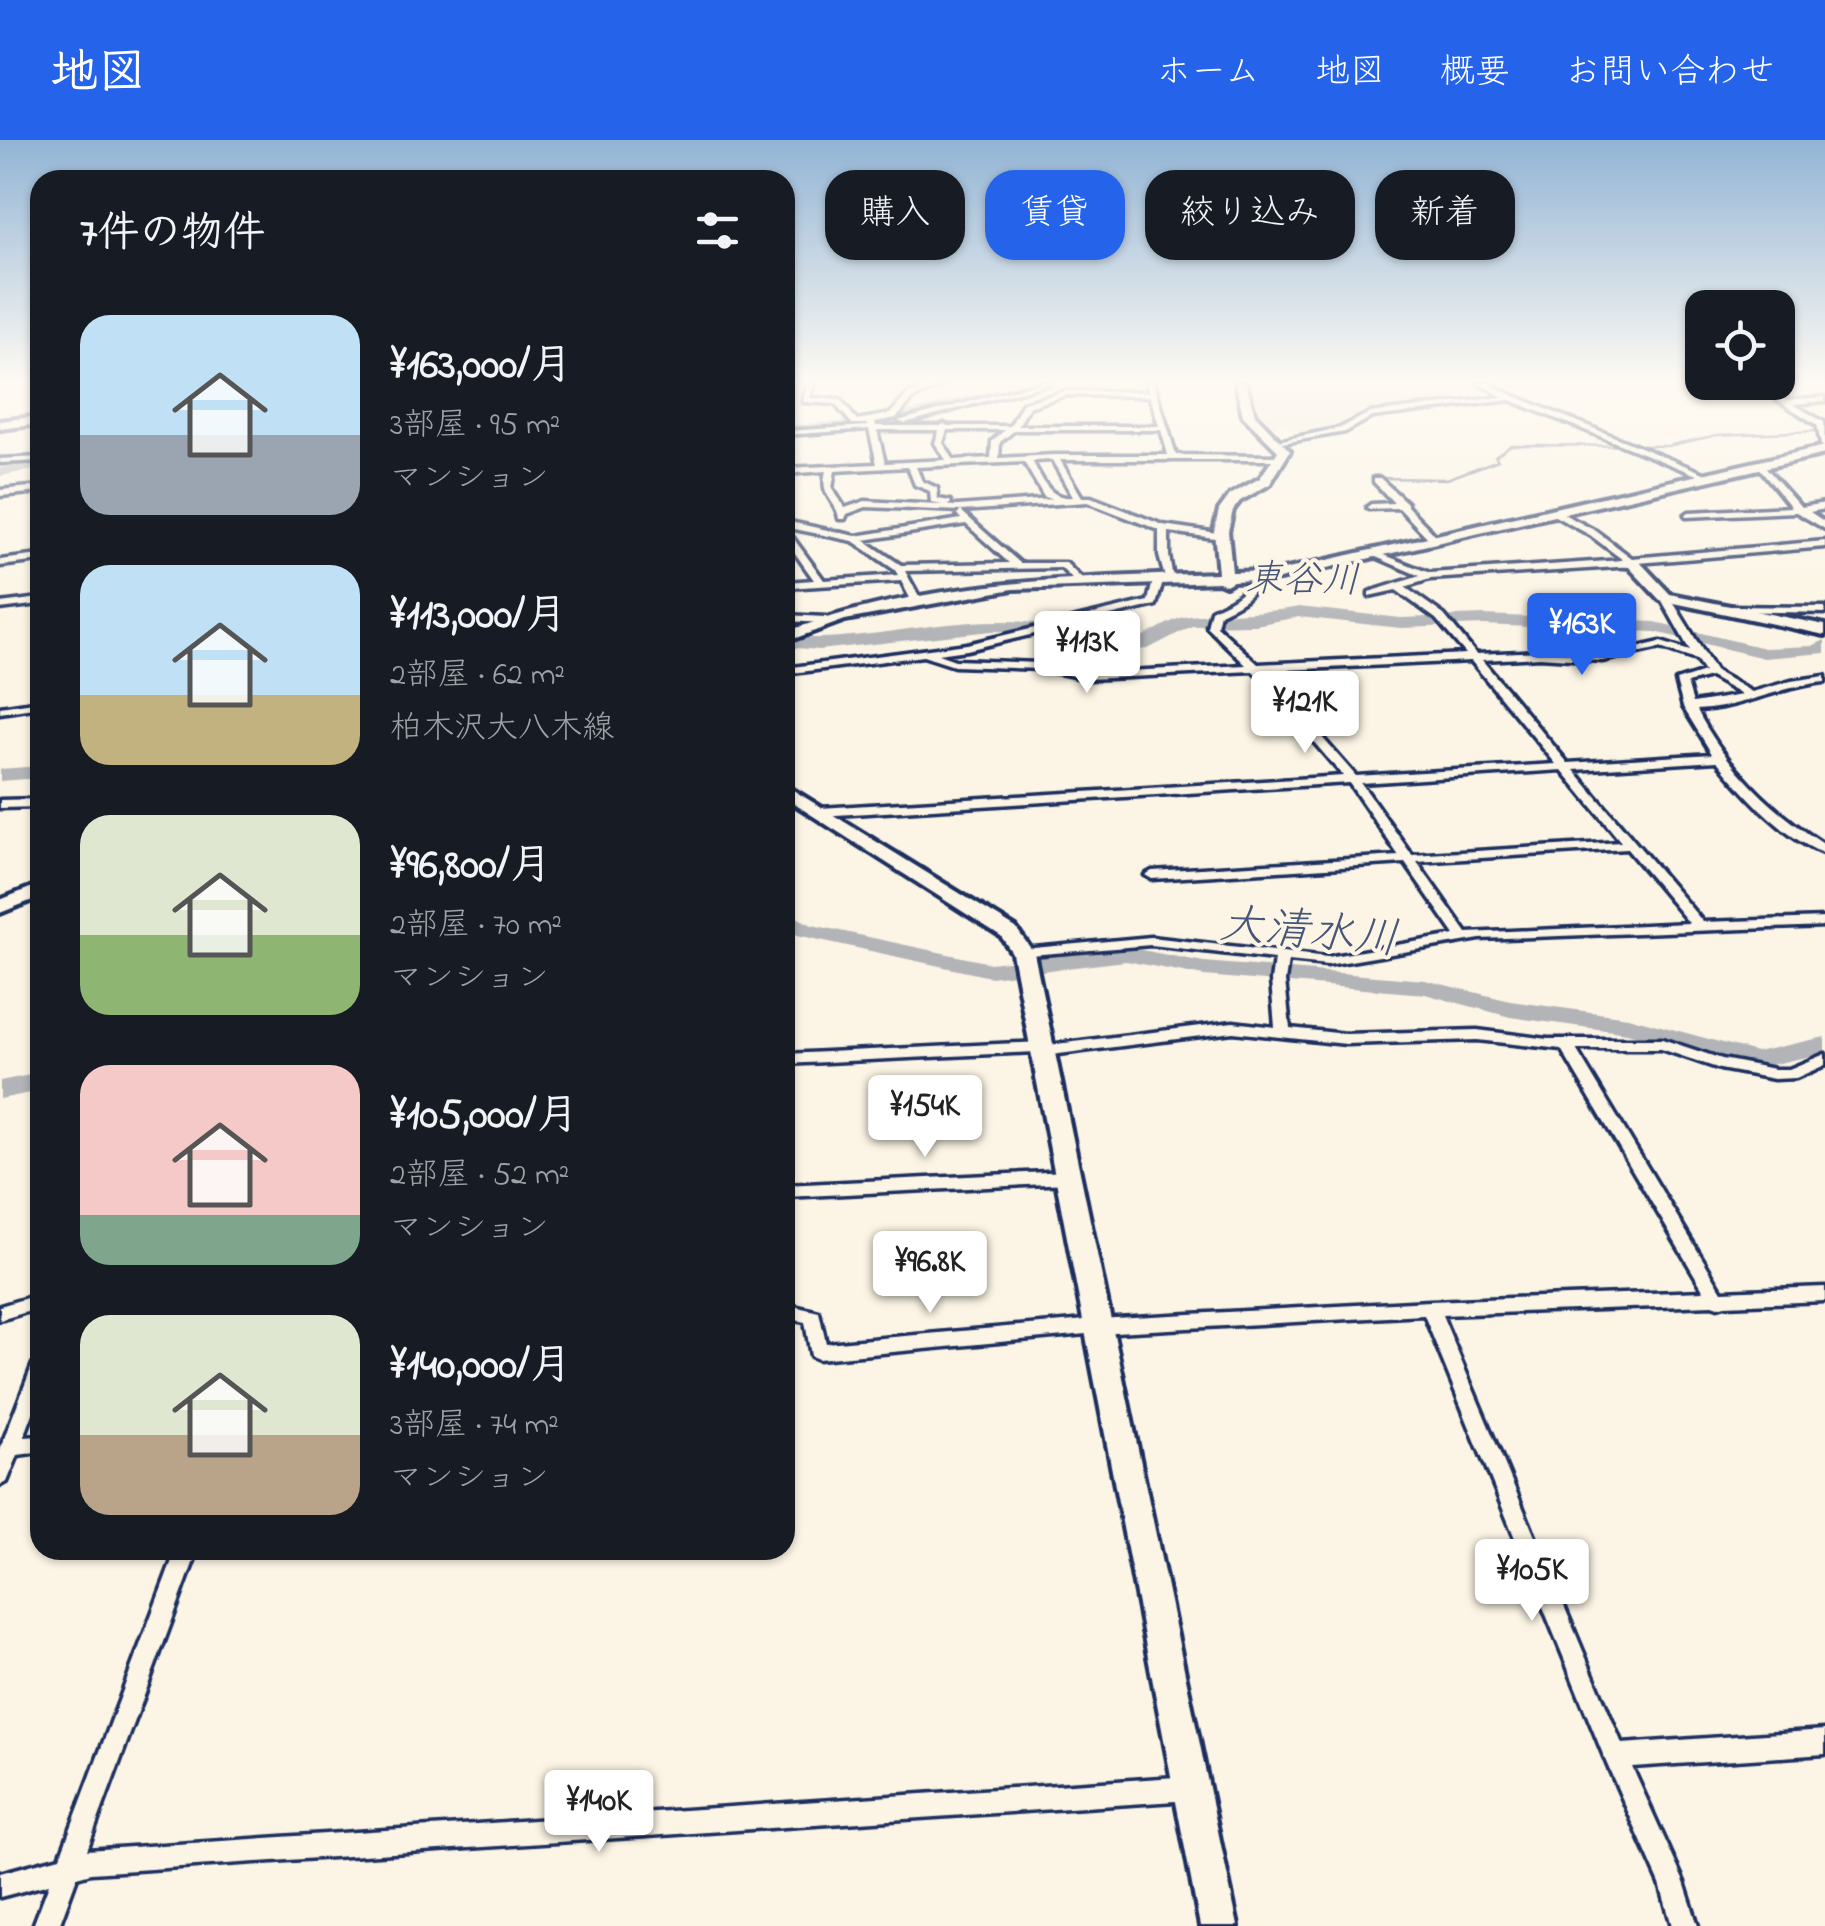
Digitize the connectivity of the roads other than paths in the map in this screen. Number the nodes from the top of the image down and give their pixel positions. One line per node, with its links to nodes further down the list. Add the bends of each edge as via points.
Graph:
1 (891, 466): 9 (street)
2 (912, 466): 20 (street, via 918,483 934,490 934,501)
3 (1031, 466): 16 (street, via 1047,496)
4 (1059, 466): 17 (street)
5 (1275, 466): 31 (street, via 1261,485 1230,502)
6 (1683, 466): 12 (street)
7 (1750, 466): 12 (street)
8 (1763, 466): 22 (street)
9 (882, 467): 10 (street)
10 (831, 470): 11 (street); 23 (street, via 827,486)
11 (795, 472)
12 (1707, 476): 24 (street)
13 (1377, 480): 18 (street)
14 (30, 490): 15 (street)
15 (0, 494)
16 (1058, 498): 17 (street); 20 (street)
17 (1078, 498): 29 (street)
18 (1404, 506): 21 (street); 33 (street)
19 (1825, 506): 22 (street)
20 (959, 508): 23 (street, via 865,504); 26 (street)
21 (1371, 508)
22 (1801, 510): 25 (street); 28 (street)
23 (843, 512): 30 (street, via 841,524)
24 (1554, 512): 33 (street); 39 (street)
25 (1688, 515)
26 (968, 522): 32 (street); 40 (street)
27 (795, 526): 30 (street)
28 (1825, 526)
29 (1164, 528): 31 (street); 46 (street)
30 (820, 531): 32 (street)
31 (1222, 536): 44 (street)
32 (856, 539): 41 (street)
33 (1435, 540): 36 (street)
34 (1825, 544): 39 (street)
35 (795, 547): 47 (street)
36 (1374, 554): 42 (street); 43 (street)
37 (30, 559): 38 (street)
38 (0, 562)
39 (1629, 563): 42 (street); 51 (street)
40 (1017, 565): 41 (street); 45 (street, via 1068,566)
41 (901, 573): 47 (street); 53 (street)
42 (1429, 576): 49 (street)
43 (1252, 579): 44 (street); 65 (street, via 1249,590 1215,612 1211,624)
44 (1226, 580): 46 (street)
45 (1079, 581): 46 (street); 53 (street)
46 (1164, 581): 61 (street, via 1152,603)
47 (822, 584): 48 (street)
48 (795, 585)
49 (1397, 586): 50 (street); 62 (street, via 1440,617)
50 (1372, 594)
51 (1665, 597): 55 (street); 63 (street)
52 (30, 602): 54 (street)
53 (917, 602): 58 (street)
54 (0, 606)
55 (1706, 609): 56 (street); 59 (street)
56 (1825, 610)
57 (795, 618): 58 (street)
58 (826, 620): 60 (street)
59 (1825, 630)
60 (795, 633)
61 (927, 654): 64 (street); 65 (street, via 954,663 1040,666 1088,676)
62 (1472, 657): 63 (street, via 1590,659 1661,645); 65 (street); 73 (street)
63 (1697, 657): 66 (street)
64 (795, 671)
65 (1259, 671): 74 (street)
66 (1712, 672): 68 (street); 70 (street, via 1681,681)
67 (1825, 679): 68 (street)
68 (1750, 695): 70 (street)
69 (30, 706): 71 (street)
70 (1690, 708): 72 (street)
71 (0, 710)
72 (1722, 757): 73 (street); 80 (street, via 1774,813)
73 (1568, 767): 74 (street); 79 (street)
74 (1352, 780): 78 (street); 81 (street)
75 (795, 799): 78 (street)
76 (30, 803): 77 (street)
77 (0, 804)
78 (820, 812): 88 (street, via 1008,932)
79 (1629, 845): 81 (street); 86 (street)
80 (1825, 850)
81 (1406, 860): 82 (street); 87 (street)
82 (1152, 875)
83 (30, 894): 84 (street)
84 (0, 907)
85 (1825, 922): 86 (street)
86 (1700, 928): 87 (street)
87 (1464, 938): 89 (street)
88 (1025, 961): 89 (street, via 1150,941); 92 (street)
89 (1279, 970): 90 (street)
90 (1283, 1030): 91 (street, via 1346,1039 1477,1035); 92 (street, via 1151,1034)
91 (1566, 1045): 94 (street, via 1662,1044 1774,1074); 98 (street)
92 (1042, 1049): 93 (street); 95 (street)
93 (795, 1059)
94 (1825, 1059)
95 (1068, 1177): 96 (street); 103 (street)
96 (795, 1190)
97 (1825, 1294): 98 (street)
98 (1718, 1300): 100 (street)
99 (30, 1304): 101 (street)
100 (1430, 1308): 103 (street); 110 (street)
101 (0, 1313)
102 (795, 1313): 103 (street, via 813,1317 818,1351)
103 (1098, 1326): 111 (street)
104 (30, 1397): 106 (street)
105 (30, 1445): 106 (street)
106 (12, 1447): 107 (street)
107 (0, 1476)
108 (183, 1560): 112 (street)
109 (1825, 1742): 110 (street)
110 (1615, 1756): 116 (street)
111 (1192, 1788): 112 (street); 115 (street)
112 (70, 1865): 113 (street); 114 (street)
113 (0, 1884)
114 (46, 1926)
115 (1219, 1926)
116 (1685, 1926)

